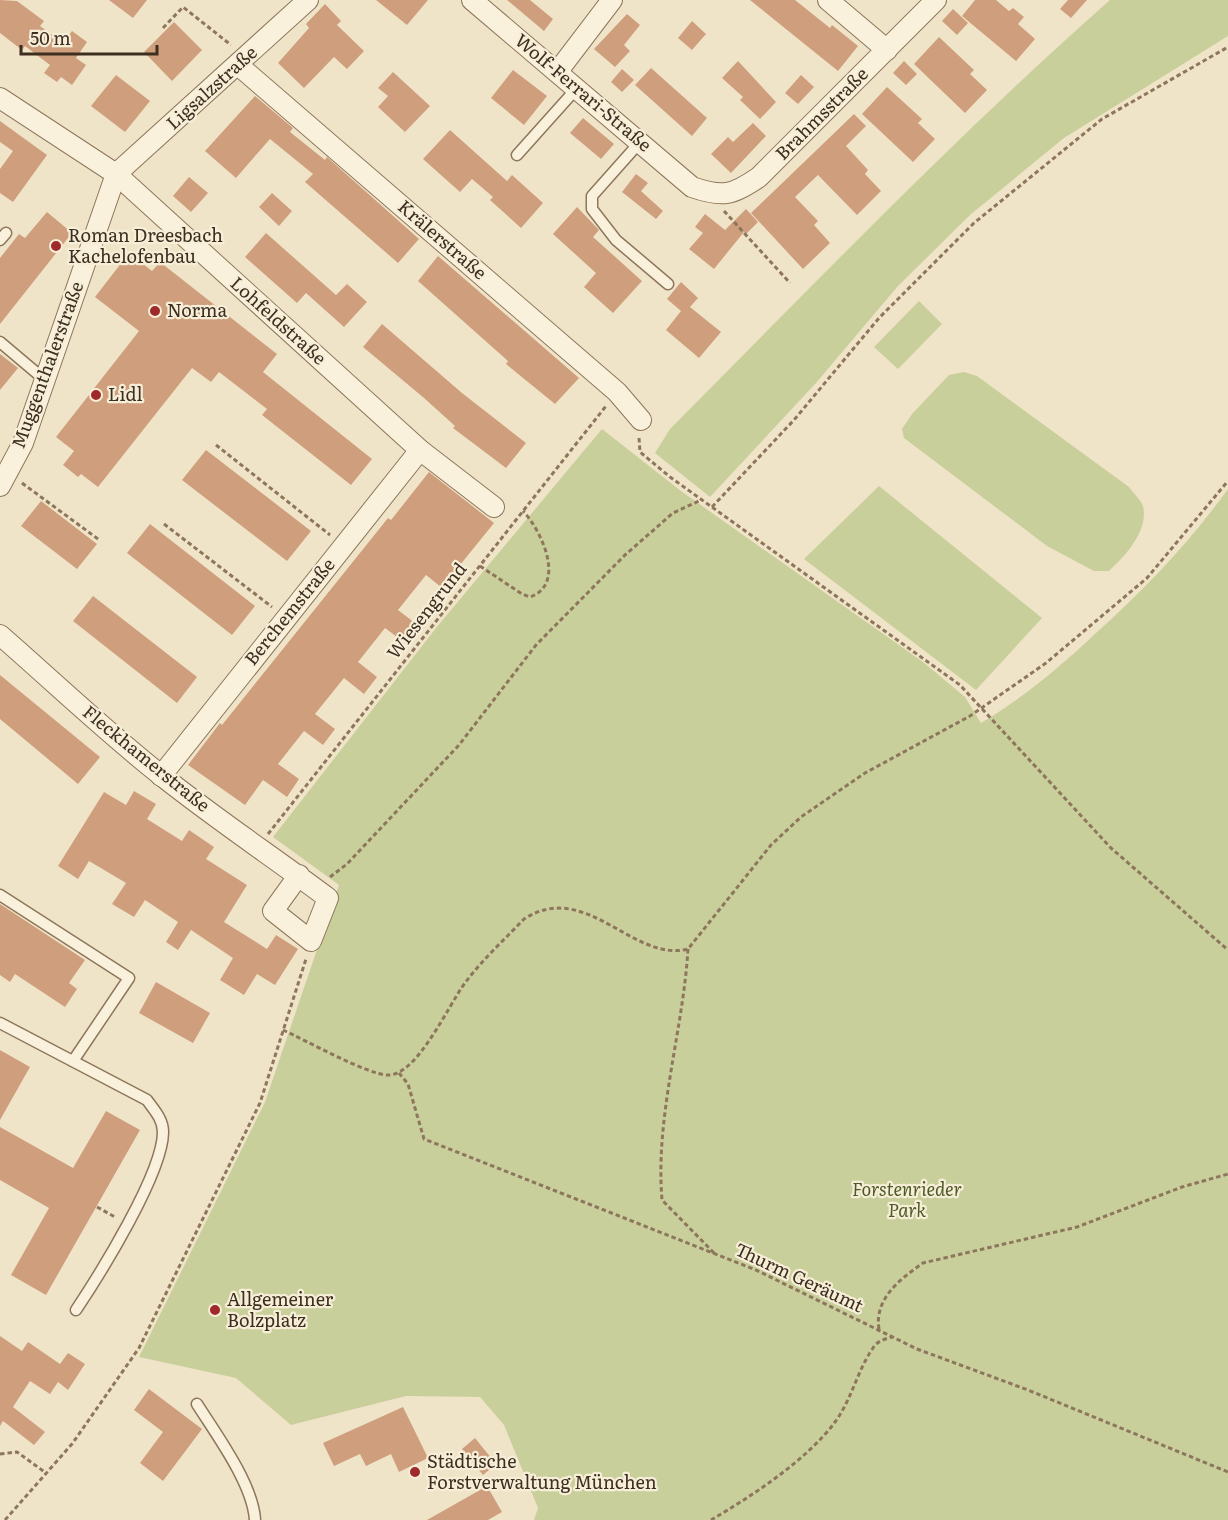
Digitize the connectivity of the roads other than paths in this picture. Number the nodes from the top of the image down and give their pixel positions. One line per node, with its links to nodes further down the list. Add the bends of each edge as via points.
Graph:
1 (308, 0): 7 (street, Ligsalzstraße)
2 (472, 0): 8 (street, Wolf-Ferrari-Straße)
3 (612, 0): 8 (street)
4 (828, 0): 6 (street)
5 (936, 0): 6 (street, Brahmsstraße)
6 (887, 50): 14 (street, Brahmsstraße, via 759,177 737,192 714,195)
7 (243, 61): 13 (street, Ligsalzstraße); 18 (street, Krälerstraße, via 617,392)
8 (558, 71): 9 (street, Wolf-Ferrari-Straße)
9 (577, 88): 11 (street, Wolf-Ferrari-Straße); 12 (lane)
10 (0, 98): 13 (street, Lohfeldstraße)
11 (640, 142): 14 (street, Wolf-Ferrari-Straße); 15 (lane, via 592,196 592,209 616,240)
12 (517, 155)
13 (116, 174): 17 (street, Muggenthalerstraße); 19 (street, Lohfeldstraße)
14 (692, 187)
15 (668, 285)
16 (0, 342): 17 (lane)
17 (45, 380): 20 (street, Muggenthalerstraße, via 23,442)
18 (641, 420)
19 (420, 450): 21 (street, Lohfeldstraße); 23 (street, Berchemstraße)
20 (4, 479)
21 (494, 507)
22 (0, 635): 23 (street, Fleckhamerstraße)
23 (161, 776): 24 (street, Fleckhamerstraße)
24 (299, 875): 24 (street, Fleckhamerstraße, via 273,911 311,941 328,898)
25 (0, 895): 27 (lane, via 129,978)
26 (0, 1023): 27 (lane)
27 (73, 1061): 28 (lane, via 147,1100 159,1116 163,1132 127,1224 105,1267)
28 (76, 1310)
29 (197, 1404): 30 (lane, via 243,1483)
30 (255, 1520)

